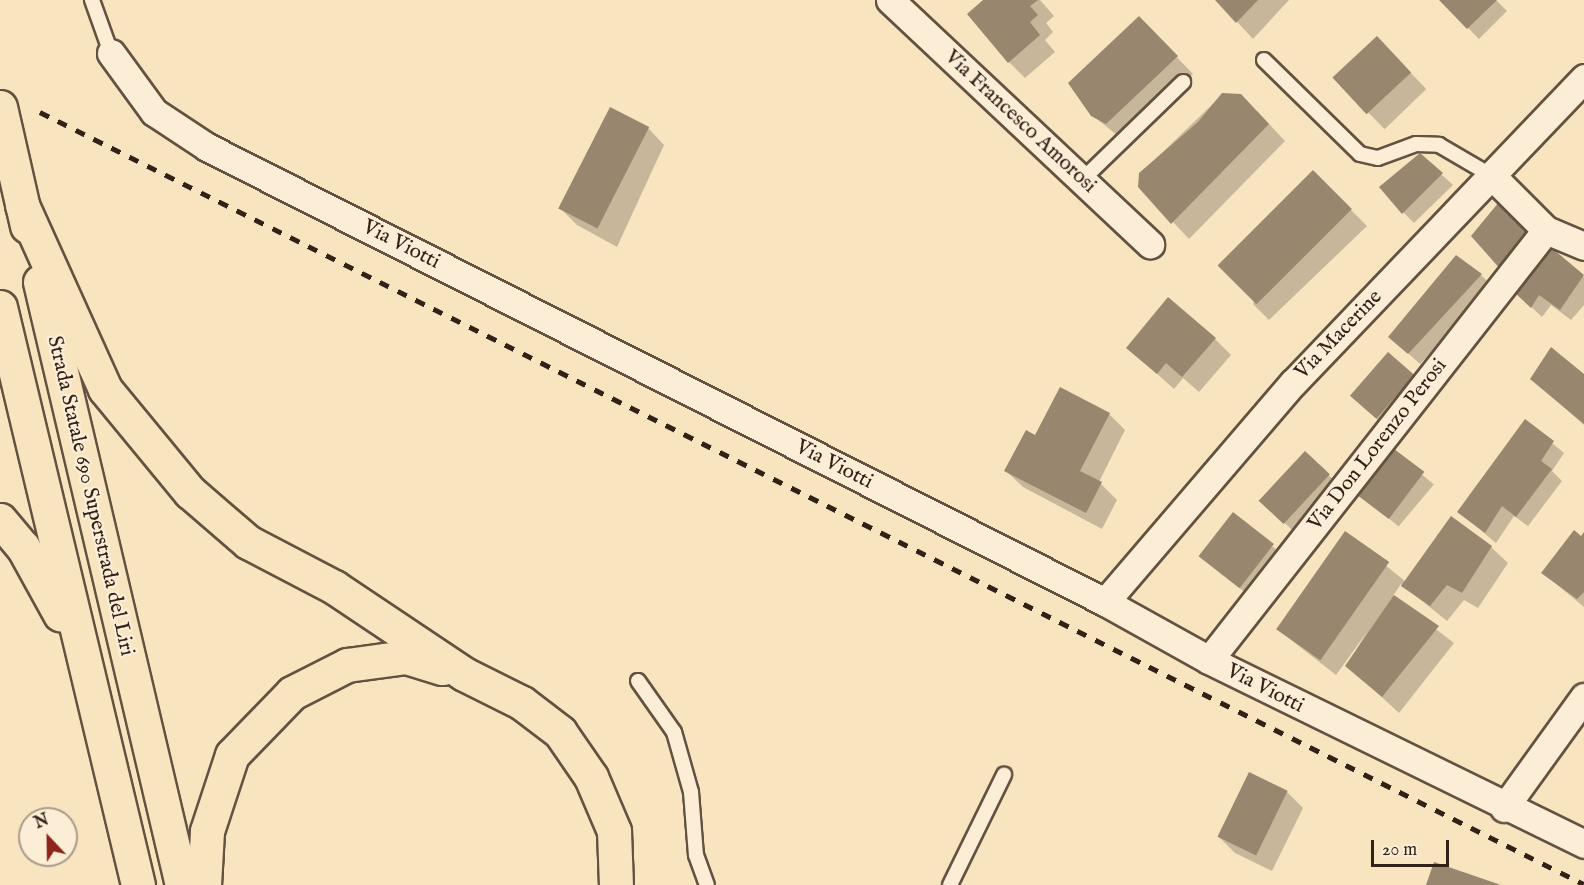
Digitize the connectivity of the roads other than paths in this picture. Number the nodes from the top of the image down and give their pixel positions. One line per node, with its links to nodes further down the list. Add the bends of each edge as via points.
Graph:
1 (92, 0): 3 (lane)
2 (890, 0): 9 (street, Via Francesco Amorosi)
3 (111, 53): 16 (street, Via Viotti, via 144,101 194,140)
4 (1264, 60): 8 (lane, via 1360,154 1378,158 1416,144 1439,145)
5 (1584, 78): 8 (street, Via Macerine)
6 (1183, 82): 9 (lane)
7 (0, 106): 10 (highway, Strada Statale 690 Superstrada del Liri)
8 (1492, 177): 11 (street); 16 (street, Via Macerine, via 1293,383)
9 (1082, 180): 12 (street, Via Francesco Amorosi)
10 (22, 205): 19 (highway, via 105,389 190,492 248,542 334,587); 26 (highway, Strada Statale 690 Superstrada del Liri)
11 (1546, 230): 13 (street); 18 (street, Via Don Lorenzo Perosi)
12 (1150, 244)
13 (1584, 246)
14 (0, 307): 17 (highway, Strada Statale 690 Superstrada del Liri)
15 (0, 520): 17 (highway, via 32,561)
16 (1105, 602): 18 (street, Via Viotti)
17 (81, 653): 25 (highway, Strada Statale 690 Superstrada del Liri)
18 (1209, 660): 23 (street, Via Viotti)
19 (464, 674): 27 (highway, via 406,657 347,665 292,693 232,756 207,831); 28 (highway, via 522,703 560,732 591,777 614,831)
20 (638, 681): 29 (lane, via 674,732 691,792 696,855)
21 (1584, 697): 23 (street)
22 (1004, 775): 30 (lane)
23 (1504, 808): 24 (street, Via Viotti)
24 (1584, 844)
25 (138, 885)
26 (182, 885)
27 (204, 885)
28 (616, 885)
29 (707, 885)
30 (950, 885)

